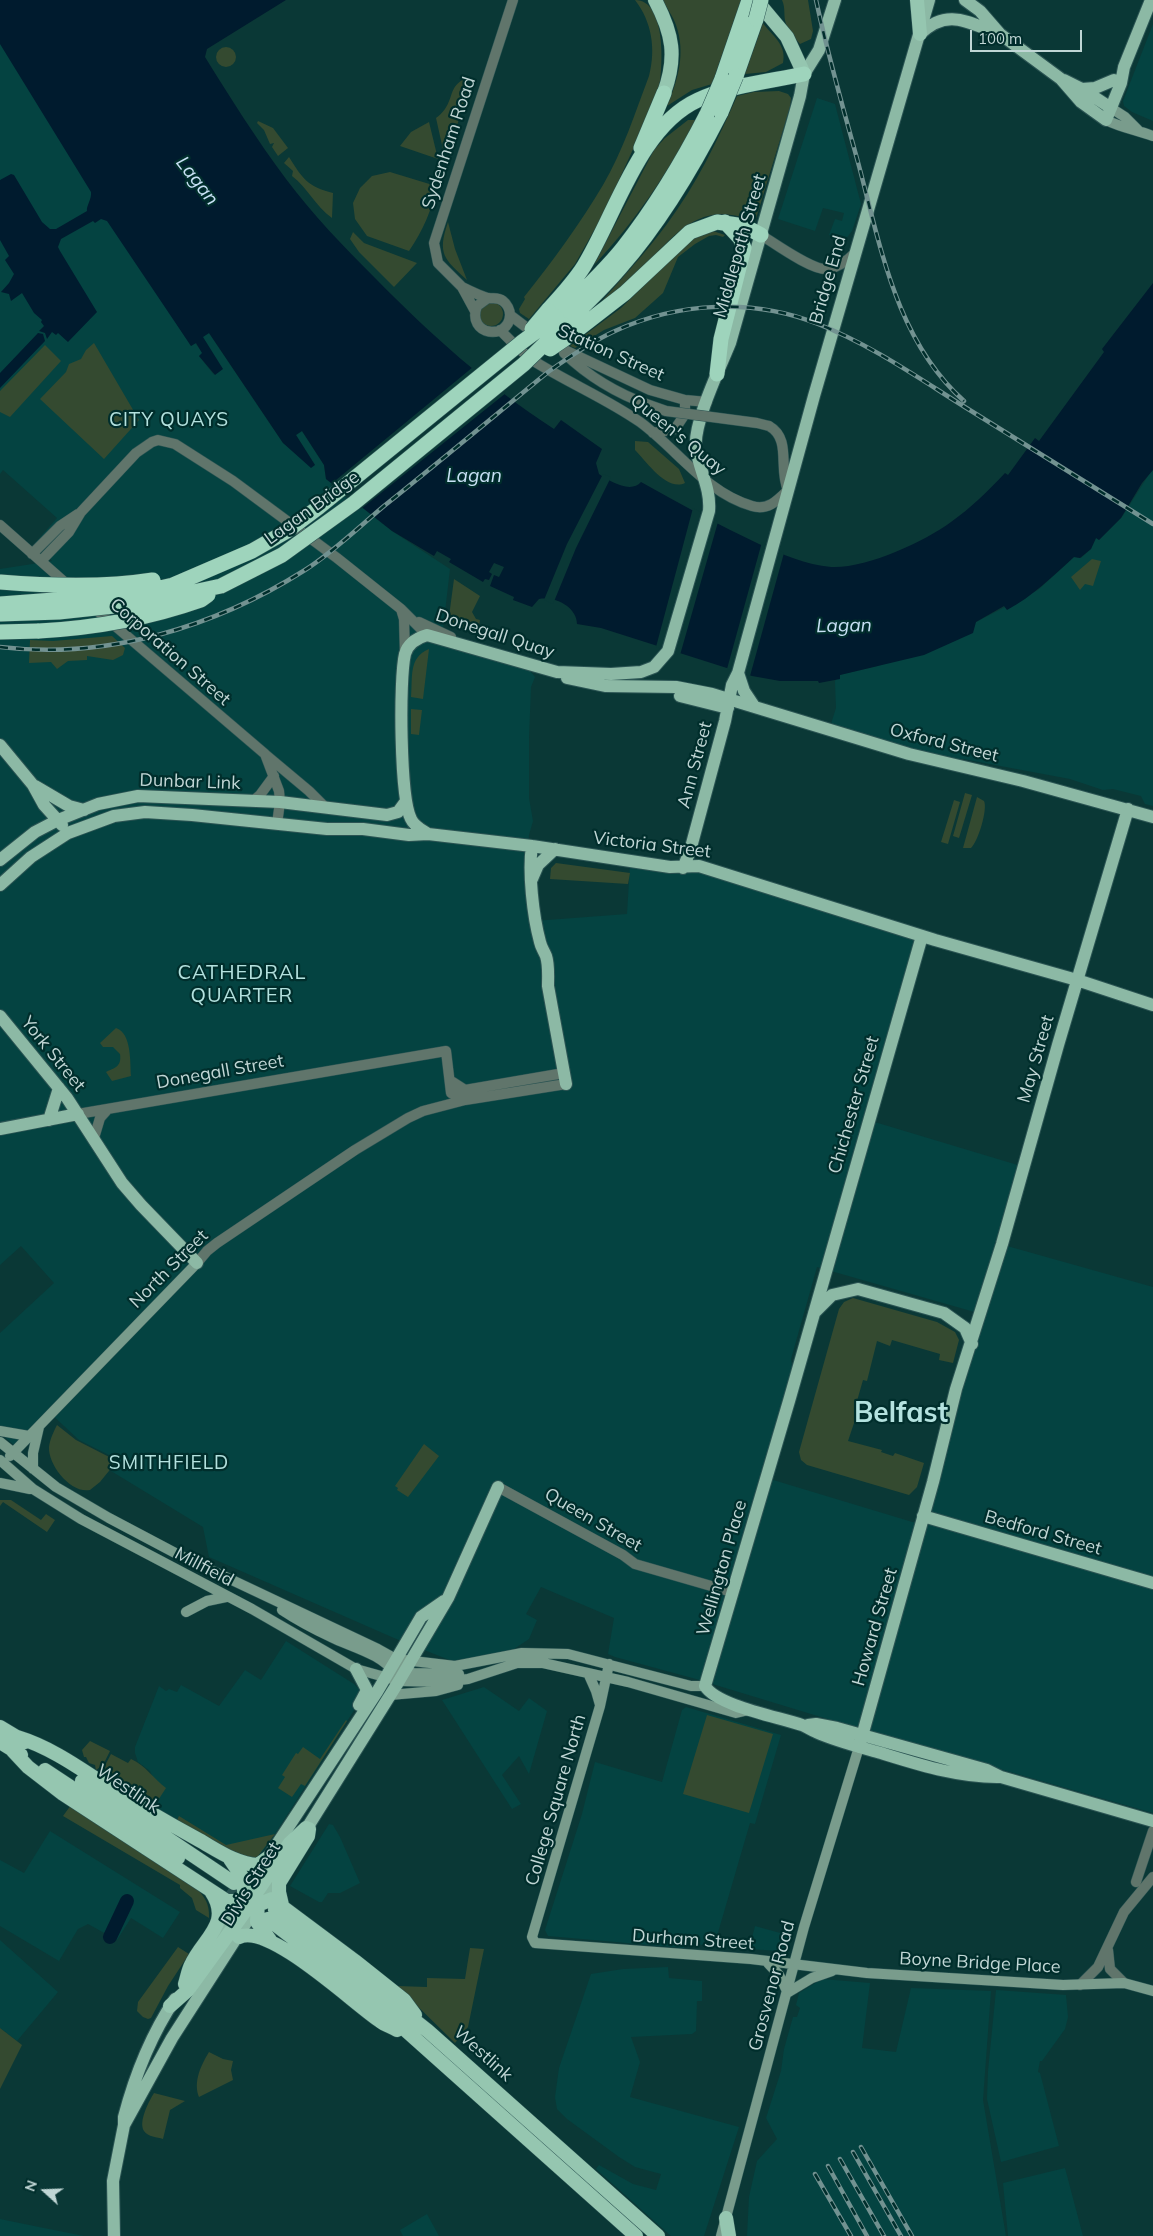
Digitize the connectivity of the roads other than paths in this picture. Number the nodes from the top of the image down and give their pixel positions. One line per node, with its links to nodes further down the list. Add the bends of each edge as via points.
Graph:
1 (513, 0): 24 (street, Sydenham Road, via 434,243 438,264)
2 (655, 0): 17 (highway, via 664,16 672,45)
3 (761, 0): 9 (highway, bridge)
4 (836, 0): 13 (main road, Middlepath Street, via 819,50)
5 (918, 0): 10 (highway, Bridge End)
6 (929, 0): 10 (main road, Bridge End)
7 (965, 0): 11 (main road)
8 (1151, 0): 12 (main road)
9 (752, 7): 13 (highway, via 787,36); 28 (highway, bridge, via 714,113 623,248)
10 (920, 34): 11 (main road, via 930,24 954,18); 23 (main road, Bridge End)
11 (1000, 34): 14 (main road)
12 (1124, 67): 15 (main road); 18 (main road, via 1121,83)
13 (804, 74): 20 (highway, via 695,101 677,112 662,128); 22 (main road, Middlepath Street)
14 (1061, 79): 16 (main road); 18 (main road, via 1075,97)
15 (1114, 80): 16 (main road); 18 (main road)
16 (1082, 89): 18 (main road)
17 (664, 93): 20 (highway)
18 (1104, 111): 19 (main road, via 1125,117 1138,130)
19 (1153, 136)
20 (632, 173): 28 (highway)
21 (725, 222): 22 (highway, via 744,226); 28 (highway, via 707,224 690,232 625,293); 31 (highway, via 740,238 744,248 721,339)
22 (762, 235): 23 (street, via 822,269 836,266); 31 (main road, Middlepath Street, via 730,343)
23 (855, 253): 36 (main road, Bridge End)
24 (462, 287): 25 (street, Sydenham Road); 26 (street, Sydenham Road)
25 (488, 298): 26 (street, via 480,302); 27 (street, Sydenham Road, via 503,301)
26 (475, 311): 29 (street, Sydenham Road, via 479,327 489,332)
27 (510, 315): 29 (street); 30 (street, Station Street)
28 (560, 322): 41 (highway, Lagan Bridge, bridge, via 522,342 287,531 252,552); 43 (highway, Lagan Bridge, bridge, via 524,364 327,525 282,555)
29 (500, 330): 34 (street, Queen's Quay, via 537,363 600,396)
30 (558, 347): 32 (street, Station Street, via 650,390); 36 (street, bridge, via 576,365 634,400 666,411 757,423 776,430 781,438 783,472)
31 (717, 374): 33 (main road, Middlepath Street)
32 (685, 400): 33 (street, Station Street); 34 (street, via 685,414 675,429)
33 (707, 402): 35 (main road, Middlepath Street, via 696,439)
34 (654, 433): 35 (street, Queen's Quay)
35 (706, 480): 36 (street, Queen's Quay, via 755,507 769,506); 51 (main road, Middlepath Street, via 710,502 707,523)
36 (788, 490): 54 (main road, Bridge End)
37 (81, 512): 39 (street, via 60,526); 40 (street, via 69,532); 45 (street, Donegall Quay, via 136,454 152,442 158,440 175,444 234,481)
38 (0, 526): 39 (street, Corporation Street)
39 (32, 554): 40 (street, Corporation Street)
40 (41, 561): 58 (street, Corporation Street)
41 (187, 578): 42 (highway, bridge, via 101,584); 44 (highway, Lagan Bridge, bridge, via 167,587 134,594)
42 (0, 582)
43 (221, 586): 46 (highway, Lagan Bridge, bridge, via 101,609); 48 (highway, bridge, via 201,600 145,618 93,628)
44 (0, 604)
45 (401, 609): 47 (street, Donegall Quay); 52 (street)
46 (0, 614)
47 (410, 617): 49 (street, Donegall Quay); 50 (street)
48 (0, 632)
49 (427, 635): 50 (main road, Donegall Quay); 52 (main road, via 412,642)
50 (474, 647): 53 (main road, Donegall Quay)
51 (668, 651): 53 (main road, Donegall Quay, via 654,667 642,672)
52 (405, 654): 62 (main road, via 402,735)
53 (557, 672): 55 (main road, Donegall Quay, via 567,678 596,685 676,687)
54 (738, 673): 55 (main road, Ann Street); 56 (main road, via 742,688)
55 (728, 703): 56 (main road, Oxford Street); 79 (main road, Ann Street)
56 (754, 706): 65 (main road, Oxford Street, via 918,756)
57 (0, 745): 60 (main road)
58 (264, 754): 59 (street, Corporation Street); 64 (street)
59 (274, 776): 61 (street); 63 (street, Corporation Street)
60 (33, 784): 66 (main road, via 68,806); 68 (main road, via 44,805)
61 (253, 801): 63 (main road, Dunbar Link); 66 (main road, Dunbar Link, via 138,796)
62 (406, 801): 64 (main road, via 398,812 388,815); 73 (main road, via 411,820)
63 (280, 802): 64 (main road, Dunbar Link); 69 (street, Corporation Street)
64 (325, 807)
65 (1128, 809): 67 (main road, Oxford Street); 83 (main road, May Street)
66 (84, 810): 68 (main road, Dunbar Link)
67 (1153, 817)
68 (58, 820): 72 (main road); 74 (main road, Dunbar Link)
69 (278, 820): 70 (main road, Dunbar Link); 71 (main road, via 350,824); 72 (main road, Dunbar Link, via 136,812 98,821)
70 (327, 829): 71 (main road, Victoria Street)
71 (363, 829): 73 (main road, Victoria Street)
72 (68, 833): 74 (main road, via 51,831); 81 (main road, via 32,857)
73 (428, 834): 75 (main road, Victoria Street)
74 (23, 841): 77 (main road)
75 (535, 842): 76 (main road, Victoria Street); 78 (main road); 80 (main road)
76 (554, 849): 78 (main road); 79 (main road, Victoria Street)
77 (0, 860)
78 (538, 865): 80 (main road)
79 (684, 868): 82 (main road, Victoria Street, via 699,866)
80 (532, 880): 86 (main road, via 540,943 538,954 541,972 548,986)
81 (0, 885)
82 (922, 936): 83 (main road, Victoria Street); 97 (main road, Chichester Street)
83 (1077, 980): 84 (main road, Victoria Street); 98 (main road, May Street)
84 (1153, 1005)
85 (0, 1016): 88 (main road, York Street)
86 (565, 1078): 87 (street, via 468,1089); 89 (street, North Street)
87 (453, 1086): 89 (street); 90 (street, North Street); 91 (street, Donegall Street, via 446,1051)
88 (59, 1088): 92 (main road, York Street); 93 (main road)
89 (465, 1100): 90 (street, North Street)
90 (439, 1106): 96 (street, North Street, via 408,1118 355,1150 217,1243)
91 (108, 1109): 92 (street, Donegall Street); 95 (street, via 100,1118)
92 (78, 1114): 93 (main road, Donegall Street); 95 (main road, York Street)
93 (50, 1120): 94 (main road, Donegall Street)
94 (0, 1129)
95 (94, 1138): 96 (main road, York Street, via 122,1183)
96 (197, 1263): 99 (main road, North Street)
97 (813, 1315): 98 (main road, via 832,1295 858,1289 944,1313 965,1328); 123 (main road, Wellington Place)
98 (972, 1344): 109 (main road, Howard Street, via 964,1360)
99 (38, 1427): 101 (main road, North Street); 105 (main road)
100 (0, 1431): 101 (main road)
101 (29, 1436): 103 (main road, North Street)
102 (0, 1442): 103 (main road, Millfield)
103 (13, 1452): 104 (main road, North Street); 105 (main road, Millfield)
104 (1, 1464): 108 (main road, Millfield)
105 (33, 1469): 116 (main road, Millfield, via 108,1518 378,1649)
106 (0, 1483): 108 (main road)
107 (498, 1487): 111 (street, Queen Street, via 635,1564); 113 (main road, Divis Street)
108 (33, 1490): 112 (main road, Millfield, via 114,1538)
109 (923, 1516): 110 (main road, Bedford Street); 130 (main road, Howard Street)
110 (1153, 1583)
111 (732, 1592)
112 (226, 1597): 114 (main road, via 207,1601); 117 (main road, Millfield)
113 (448, 1598): 116 (main road, Divis Street, via 421,1616); 118 (main road, Divis Street)
114 (186, 1612)
115 (611, 1664): 118 (main road, via 568,1654 533,1652); 121 (main road, College Square North); 123 (main road, via 694,1686)
116 (391, 1668): 117 (main road, Millfield); 118 (main road, Millfield); 118 (main road, Millfield); 127 (main road, Divis Street)
117 (356, 1669): 127 (main road, via 367,1690 354,1714)
118 (405, 1671): 120 (main road, via 428,1675); 122 (main road, via 435,1682); 124 (main road, Divis Street)
119 (588, 1673): 120 (main road, via 530,1662); 121 (main road); 125 (main road)
120 (480, 1674): 122 (main road)
121 (607, 1678): 125 (main road, College Square North); 126 (main road, via 736,1713)
122 (468, 1679): 124 (main road, via 442,1690)
123 (705, 1686): 126 (main road, via 709,1692)
124 (390, 1695): 134 (main road, Divis Street)
125 (600, 1706): 147 (main road, College Square North, via 532,1937)
126 (750, 1710): 130 (main road, via 806,1726 816,1724)
127 (356, 1723): 137 (main road, Divis Street)
128 (0, 1727): 129 (highway, Westlink)
129 (17, 1737): 132 (highway, Westlink, via 231,1887); 136 (highway, via 35,1742 156,1817)
130 (860, 1741): 133 (main road, via 987,1770 1001,1777); 150 (main road, Grosvenor Road)
131 (0, 1742): 132 (highway, Westlink)
132 (13, 1751): 141 (highway, via 63,1794)
133 (1153, 1821)
134 (308, 1826): 140 (highway, via 290,1843); 143 (main road, Divis Street); 144 (highway, via 308,1836 279,1883)
135 (1153, 1831): 139 (street)
136 (228, 1856): 137 (highway, via 245,1864 258,1865); 142 (highway, via 242,1873 245,1884)
137 (269, 1857): 140 (highway, via 257,1882); 142 (main road, Divis Street)
138 (1153, 1877): 148 (street, via 1131,1902)
139 (1136, 1882)
140 (258, 1890): 142 (highway); 143 (highway)
141 (211, 1891): 142 (highway, via 230,1901); 154 (highway, via 218,1906 218,1920 215,1930 191,1965)
142 (243, 1896): 143 (highway); 154 (main road, Divis Street)
143 (252, 1907): 144 (highway, via 268,1899); 145 (highway); 146 (highway, via 257,1922); 158 (highway, via 188,1990)
144 (275, 1911): 159 (highway, Westlink); 164 (highway, Westlink, via 404,2000 428,2031)
145 (239, 1937): 146 (highway, via 252,1935); 160 (main road, Divis Street, via 172,2038)
146 (272, 1943): 159 (highway, via 318,1972 380,2021)
147 (535, 1944): 149 (main road, Durham Street)
148 (1108, 1947): 153 (street, via 1108,1964); 155 (street, via 1098,1967)
149 (767, 1962): 150 (main road, Durham Street); 157 (main road)
150 (794, 1966): 151 (main road, Durham Street); 157 (main road, Grosvenor Road)
151 (835, 1970): 152 (main road, Durham Street); 157 (main road)
152 (878, 1974): 155 (main road, Boyne Bridge Place)
153 (1124, 1983): 155 (main road, Boyne Bridge Place); 156 (main road, Boyne Bridge Place)
154 (185, 1984): 158 (main road, Divis Street)
155 (1080, 1985)
156 (1153, 1991)
157 (787, 1992): 161 (main road, Grosvenor Road)
158 (170, 2006): 160 (main road, Divis Street, via 138,2073)
159 (416, 2040): 163 (highway, Westlink)
160 (124, 2125): 162 (main road, Divis Street, via 113,2181)
161 (726, 2218): 165 (main road, Grosvenor Road); 166 (highway)
162 (114, 2236)
163 (636, 2236)
164 (658, 2236)
165 (721, 2236)
166 (729, 2236)

